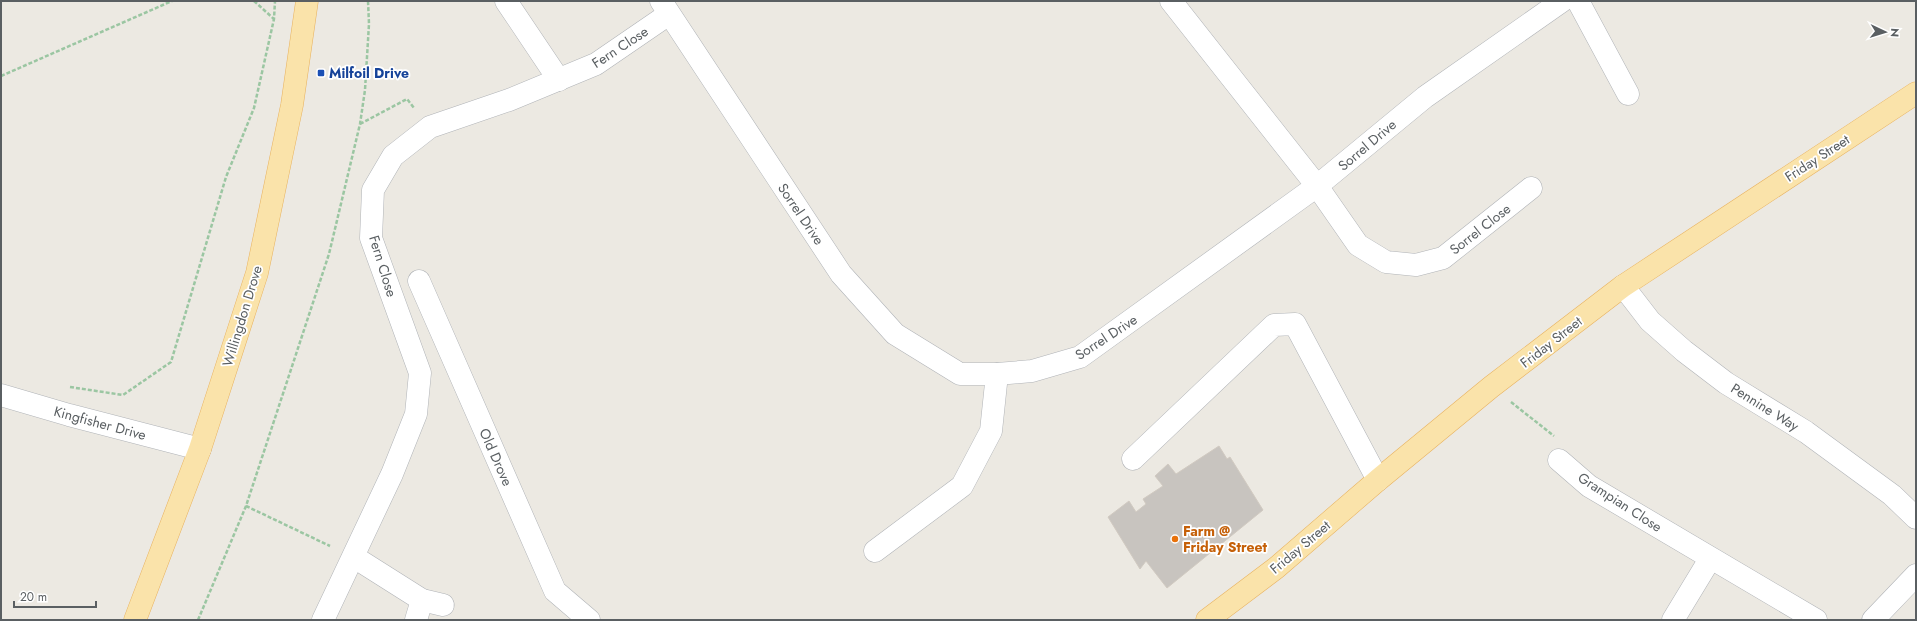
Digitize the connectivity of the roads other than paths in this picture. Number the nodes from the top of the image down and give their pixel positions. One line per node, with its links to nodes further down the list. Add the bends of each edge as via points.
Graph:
1 (307, 1): 16 (main road, Willingdon Drove, via 292,105 257,273)
2 (506, 1): 7 (street)
3 (1171, 1): 10 (street, Sorrel Close)
4 (1562, 1): 10 (street, Sorrel Drive, via 1425,97)
5 (1578, 1): 9 (street)
6 (665, 8): 7 (street, Fern Close, via 596,64); 14 (street, Sorrel Drive, via 841,274 895,334 960,374)
7 (559, 80): 22 (street, Fern Close, via 430,127 393,156 373,190 371,238 420,373 416,414)
8 (1916, 93): 13 (main road, Friday Street)
9 (1628, 94)
10 (1317, 186): 11 (street, Sorrel Close, via 1358,245 1386,262 1416,265 1443,258); 14 (street, Sorrel Drive, via 1080,357 1032,371)
11 (1531, 188)
12 (419, 281): 29 (street, Old Drove, via 555,591)
13 (1623, 286): 19 (main road, Friday Street, via 1491,387); 20 (street, Pennine Way, via 1650,321 1684,351 1726,383 1806,432 1892,495)
14 (997, 374): 21 (street, via 991,431 962,486)
15 (1, 395): 16 (street, Kingfisher Drive, via 69,416)
16 (200, 448): 27 (main road, Willingdon Drove)
17 (1133, 459): 19 (street, via 1274,325 1294,324)
18 (1559, 460): 23 (street, Grampian Close, via 1589,486)
19 (1378, 480): 30 (main road, Friday Street, via 1276,568)
20 (1916, 518)
21 (875, 551)
22 (354, 557): 26 (street); 28 (street, Fern Close)
23 (1710, 559): 31 (street); 32 (street, Grampian Close)
24 (1916, 575): 33 (street)
25 (443, 605): 26 (street)
26 (419, 610)
27 (135, 620)
28 (323, 620)
29 (589, 620)
30 (1207, 620)
31 (1673, 620)
32 (1816, 620)
33 (1873, 620)

